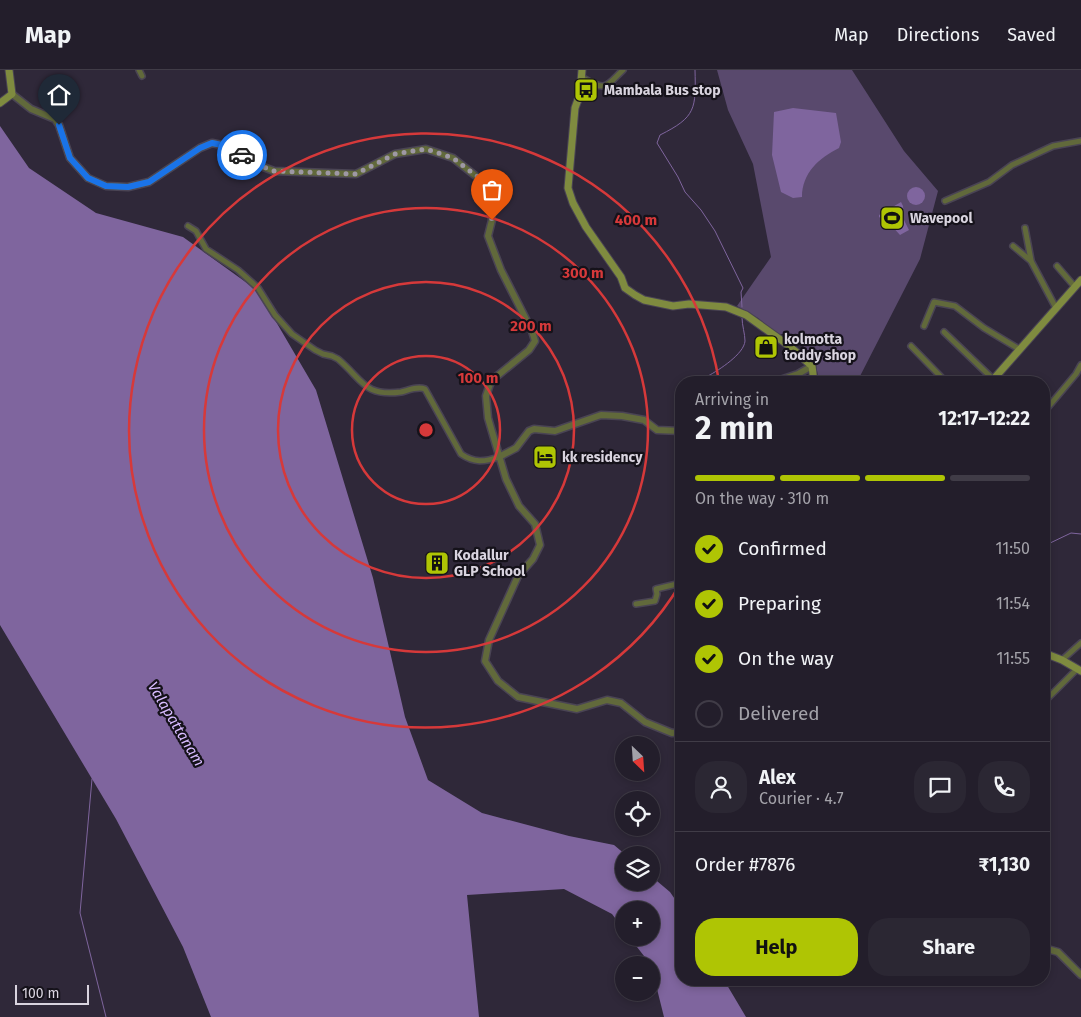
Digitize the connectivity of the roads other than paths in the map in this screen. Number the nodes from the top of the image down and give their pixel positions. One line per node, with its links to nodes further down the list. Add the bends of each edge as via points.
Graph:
1 (9, 70): 6 (main road)
2 (139, 70): 5 (street)
3 (624, 70): 4 (street, via 600,87)
4 (582, 74): 23 (main road, via 575,108 568,188 586,227 626,288 644,300 673,306 726,307 746,315)
5 (142, 76)
6 (12, 94): 7 (main road); 31 (street, via 31,109 55,119 70,158 88,178 106,186 128,187 149,182 212,143 274,171 356,174 395,154 426,149 453,158 478,177 492,220 488,236 501,270 532,330 534,342 529,350 491,381 486,396 488,418)
7 (0, 104)
8 (1081, 141): 9 (street, via 1053,146 1012,165 989,182)
9 (945, 201)
10 (188, 226): 31 (street, via 196,231 206,249 258,288 275,315 297,338 338,360 371,390 380,393 425,388 461,454 476,461)
11 (1025, 228): 13 (street)
12 (1013, 246): 13 (street)
13 (1031, 261): 17 (street)
14 (1057, 266): 16 (street)
15 (1081, 280): 16 (main road)
16 (1075, 287): 17 (main road)
17 (1056, 308): 21 (main road)
18 (924, 326): 21 (street, via 934,302 955,306)
19 (944, 332): 27 (street)
20 (911, 346): 26 (street)
21 (1019, 349): 28 (main road)
22 (1081, 365): 29 (street)
23 (812, 366): 24 (street); 25 (main road)
24 (792, 376)
25 (813, 376)
26 (940, 376)
27 (987, 376)
28 (996, 376)
29 (1050, 405)
30 (675, 431): 31 (street, via 657,430 644,420 601,414 554,431 529,431 516,448)
31 (499, 457): 39 (street, via 519,506 535,524 540,545 518,576 489,640 485,661 498,681 518,698 577,710 607,700 621,703 645,722)
32 (675, 584): 33 (street, via 656,589 655,601)
33 (636, 604)
34 (1081, 644): 36 (street)
35 (1050, 655): 36 (main road)
36 (1062, 660): 37 (main road)
37 (1079, 670): 38 (street)
38 (1050, 697)
39 (675, 733)
40 (1050, 950): 41 (street, via 1058,952)
41 (1081, 975)

